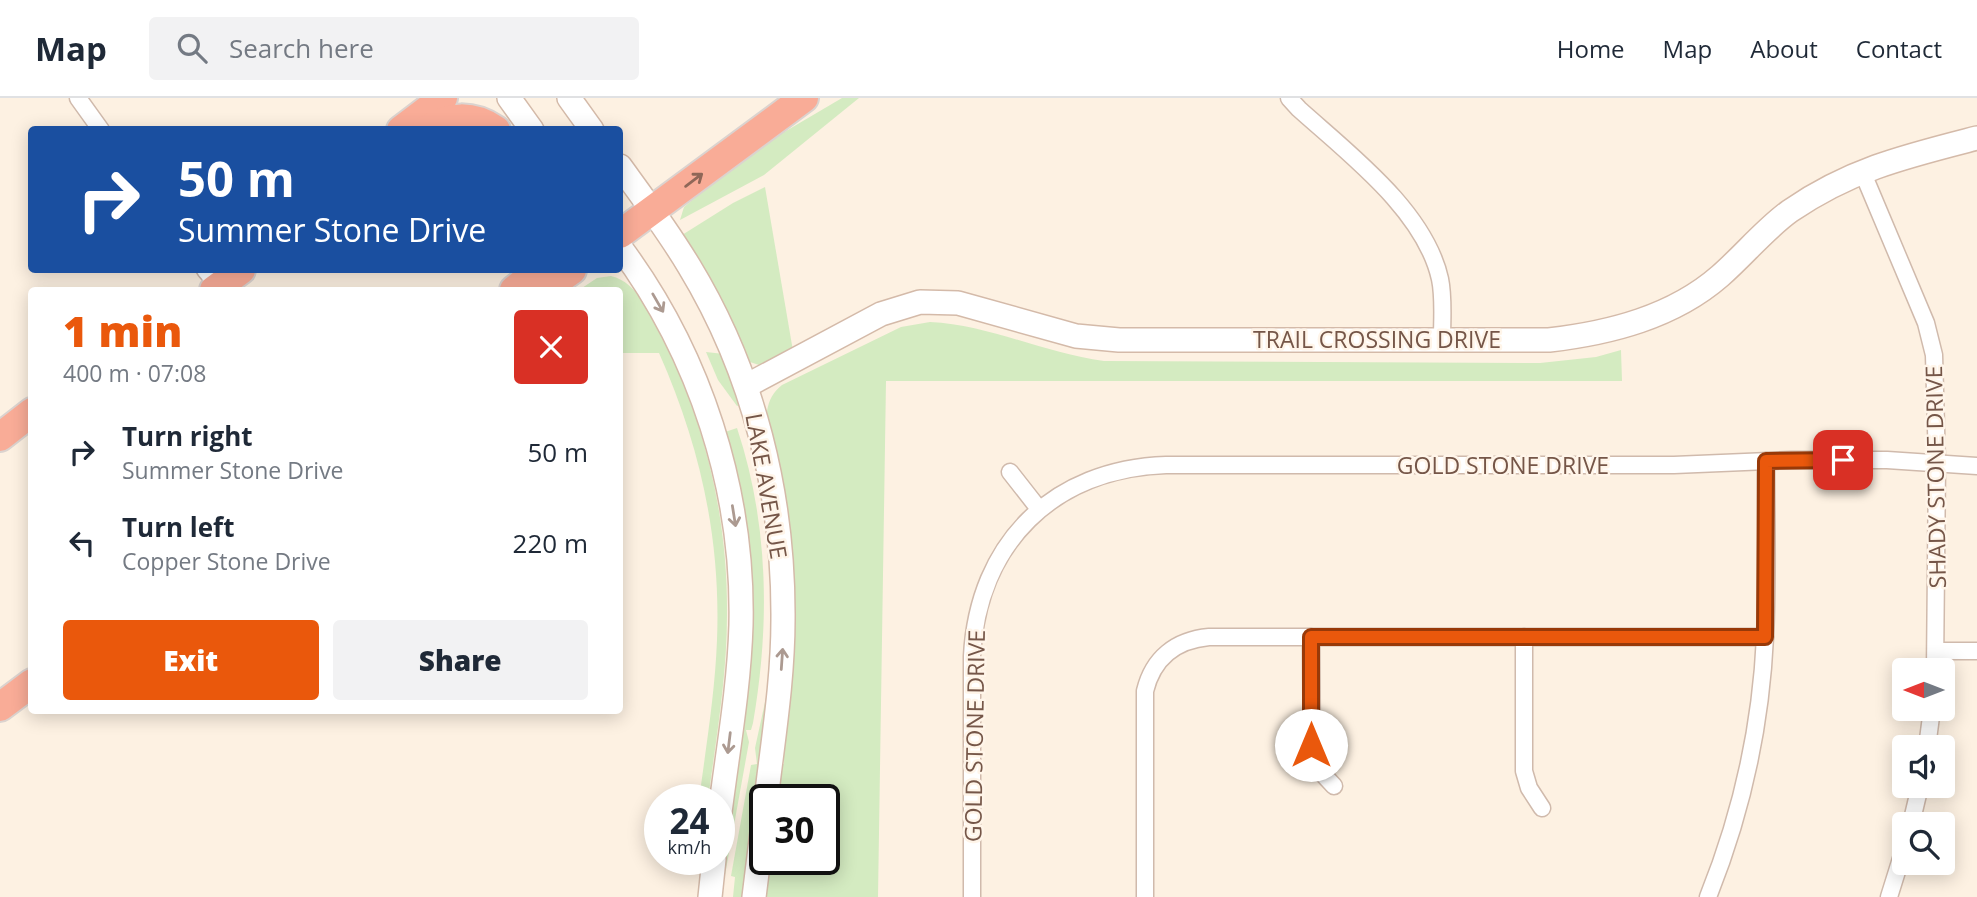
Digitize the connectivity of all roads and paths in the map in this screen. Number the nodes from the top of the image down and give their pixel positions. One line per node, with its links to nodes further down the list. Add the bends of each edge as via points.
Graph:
1 (78, 98): 7 (street)
2 (443, 98): 8 (highway)
3 (509, 98): 11 (street)
4 (569, 98): 12 (street)
5 (804, 98): 16 (highway, one-way to 5)
6 (1289, 98): 25 (street, via 1372,173 1421,233 1441,282)
7 (98, 126)
8 (406, 126)
9 (432, 126): 10 (highway, via 457,118)
10 (488, 126)
11 (530, 126)
12 (589, 126)
13 (1977, 138): 15 (street, TRAIL CROSSING DRIVE)
14 (623, 170): 16 (street, LAKE AVENUE)
15 (1862, 171): 25 (street, TRAIL CROSSING DRIVE, via 1788,212 1718,279 1667,310 1594,335 1549,340); 30 (street, SHADY STONE DRIVE, via 1933,344)
16 (653, 211): 17 (highway); 26 (street, LAKE AVENUE, via 704,292)
17 (623, 232)
18 (623, 251): 42 (street, LAKE AVENUE, one-way to 42, via 685,356 705,405 731,500 741,626)
19 (230, 273): 22 (highway)
20 (535, 273): 23 (highway)
21 (568, 273): 24 (highway)
22 (207, 279)
23 (518, 287)
24 (548, 287)
25 (1442, 338): 26 (street, TRAIL CROSSING DRIVE, via 1103,339 1076,336 969,305 934,301 881,314)
26 (746, 386): 43 (street, LAKE AVENUE, one-way to 26, via 782,656 783,569 768,468)
27 (28, 415): 28 (highway)
28 (0, 437)
29 (1766, 461): 30 (street, GOLD STONE DRIVE); 33 (street, GOLD STONE DRIVE, via 1147,465 1093,478); 36 (street)
30 (1937, 464): 31 (street, GOLD STONE DRIVE); 37 (street, SHADY STONE DRIVE)
31 (1977, 466)
32 (1010, 472): 33 (street)
33 (1039, 509): 51 (street, GOLD STONE DRIVE, via 995,565 976,618)
34 (1311, 637): 35 (street); 44 (street, via 1312,755); 52 (street, via 1198,638 1178,645 1155,665 1145,700)
35 (1524, 637): 36 (street); 45 (street, via 1524,771)
36 (1765, 637): 53 (street, via 1748,768)
37 (1936, 651): 38 (street); 39 (street, SHADY STONE DRIVE)
38 (1977, 651)
39 (1936, 658)
40 (28, 685): 41 (highway)
41 (0, 707)
42 (723, 784)
43 (768, 784)
44 (1334, 786)
45 (1542, 808)
46 (712, 875): 49 (street)
47 (757, 875): 50 (street)
48 (1896, 875): 54 (street)
49 (710, 897)
50 (754, 897)
51 (972, 897)
52 (1145, 897)
53 (1708, 897)
54 (1889, 897)

